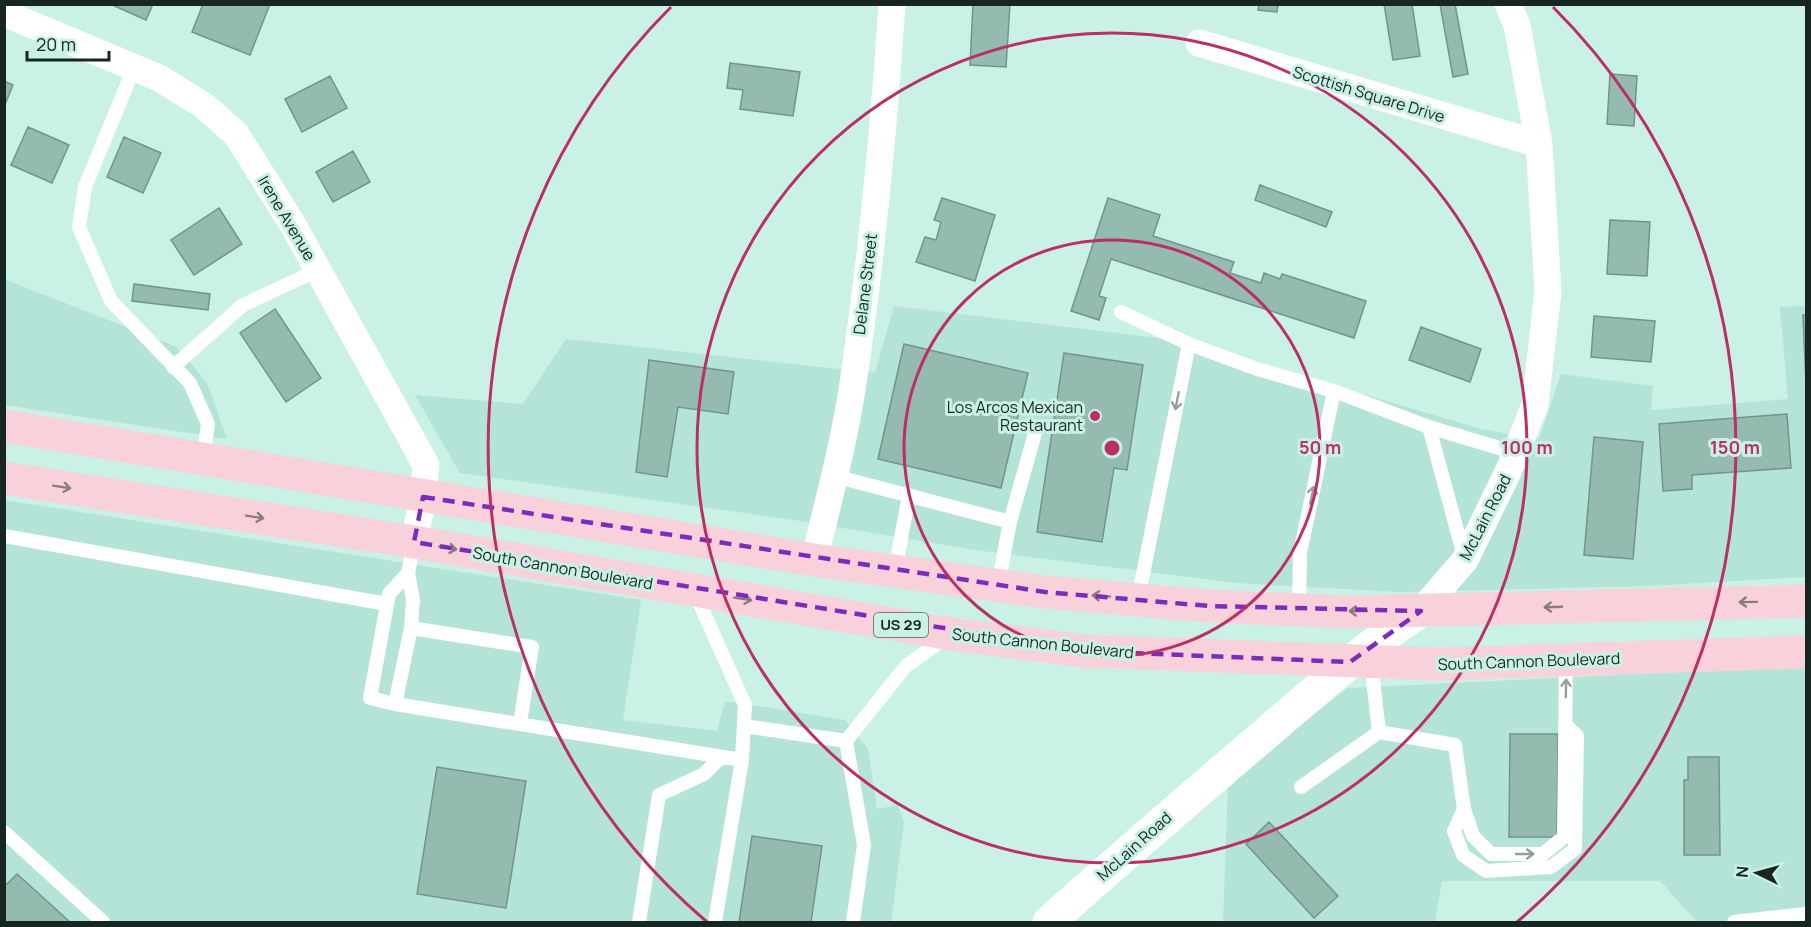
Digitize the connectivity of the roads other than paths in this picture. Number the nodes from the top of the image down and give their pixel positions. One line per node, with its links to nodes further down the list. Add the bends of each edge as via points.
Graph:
1 (892, 4): 17 (street, Delane Street, via 885,120 854,378)
2 (1508, 4): 6 (street, McLain Road, via 1517,25)
3 (4, 14): 5 (street, Irene Avenue)
4 (1199, 43): 6 (street, Scottish Square Drive)
5 (134, 68): 7 (street, Irene Avenue, via 159,78 203,105 236,134); 10 (lane, via 85,187 79,227 111,301)
6 (1539, 144): 15 (street, McLain Road, via 1548,291 1535,405)
7 (318, 270): 10 (lane, via 243,305); 20 (street, Irene Avenue, via 426,465)
8 (1121, 312): 9 (lane)
9 (1189, 344): 11 (lane); 29 (lane, one-way to 29)
10 (173, 368): 16 (lane, via 190,383 208,424)
11 (1334, 392): 13 (lane); 32 (lane, one-way to 11, via 1300,553)
12 (4, 426): 16 (main road)
13 (1429, 427): 15 (lane); 25 (lane)
14 (1035, 433): 21 (lane)
15 (1516, 453): 25 (street, McLain Road)
16 (203, 459): 20 (main road)
17 (834, 476): 19 (lane); 24 (street, Delane Street)
18 (4, 478): 23 (main road, South Cannon Boulevard / US 29, one-way to 23)
19 (909, 495): 21 (lane); 26 (lane)
20 (423, 497): 23 (street, Irene Avenue); 24 (main road)
21 (1010, 522): 27 (lane)
22 (4, 536): 31 (lane)
23 (411, 558): 28 (main road, South Cannon Boulevard / US 29, one-way to 28); 31 (lane); 34 (lane)
24 (814, 560): 26 (main road)
25 (1465, 560): 33 (street, McLain Road)
26 (895, 571): 27 (main road)
27 (998, 586): 29 (main road, one-way to 27)
28 (694, 591): 35 (main road, South Cannon Boulevard / US 29, one-way to 35); 42 (lane, via 745,705)
29 (1138, 599): 32 (main road)
30 (1806, 601): 33 (main road, one-way to 33)
31 (387, 604): 39 (lane, via 370,698)
32 (1299, 610): 33 (main road, one-way to 32)
33 (1421, 611): 38 (street, McLain Road, via 1382,635)
34 (411, 628): 39 (lane); 40 (lane, via 532,647)
35 (951, 634): 38 (main road, South Cannon Boulevard / US 29, via 1086,651); 44 (lane, via 906,666)
36 (1806, 652): 37 (main road, South Cannon Boulevard / US 29)
37 (1566, 660): 38 (main road, South Cannon Boulevard / US 29); 41 (lane, one-way to 37)
38 (1360, 662): 43 (lane); 55 (street, McLain Road, via 1180,806)
39 (395, 704): 40 (lane)
40 (520, 723): 45 (lane)
41 (1565, 724): 48 (lane, one-way to 41, via 1473,836 1491,854 1543,854 1564,837); 48 (lane, via 1576,736 1575,849 1551,867 1486,871 1463,855 1454,831)
42 (744, 726): 44 (lane); 46 (lane)
43 (1379, 732): 47 (lane); 48 (lane, via 1455,745)
44 (846, 741): 54 (lane, via 864,845)
45 (722, 757): 46 (lane); 52 (lane, via 704,774 659,795)
46 (742, 760): 53 (lane)
47 (1301, 787)
48 (1464, 809)
49 (4, 832): 51 (lane)
50 (1806, 915): 56 (lane)
51 (103, 922)
52 (639, 922)
53 (715, 922)
54 (853, 922)
55 (1049, 922)
56 (1734, 922)

